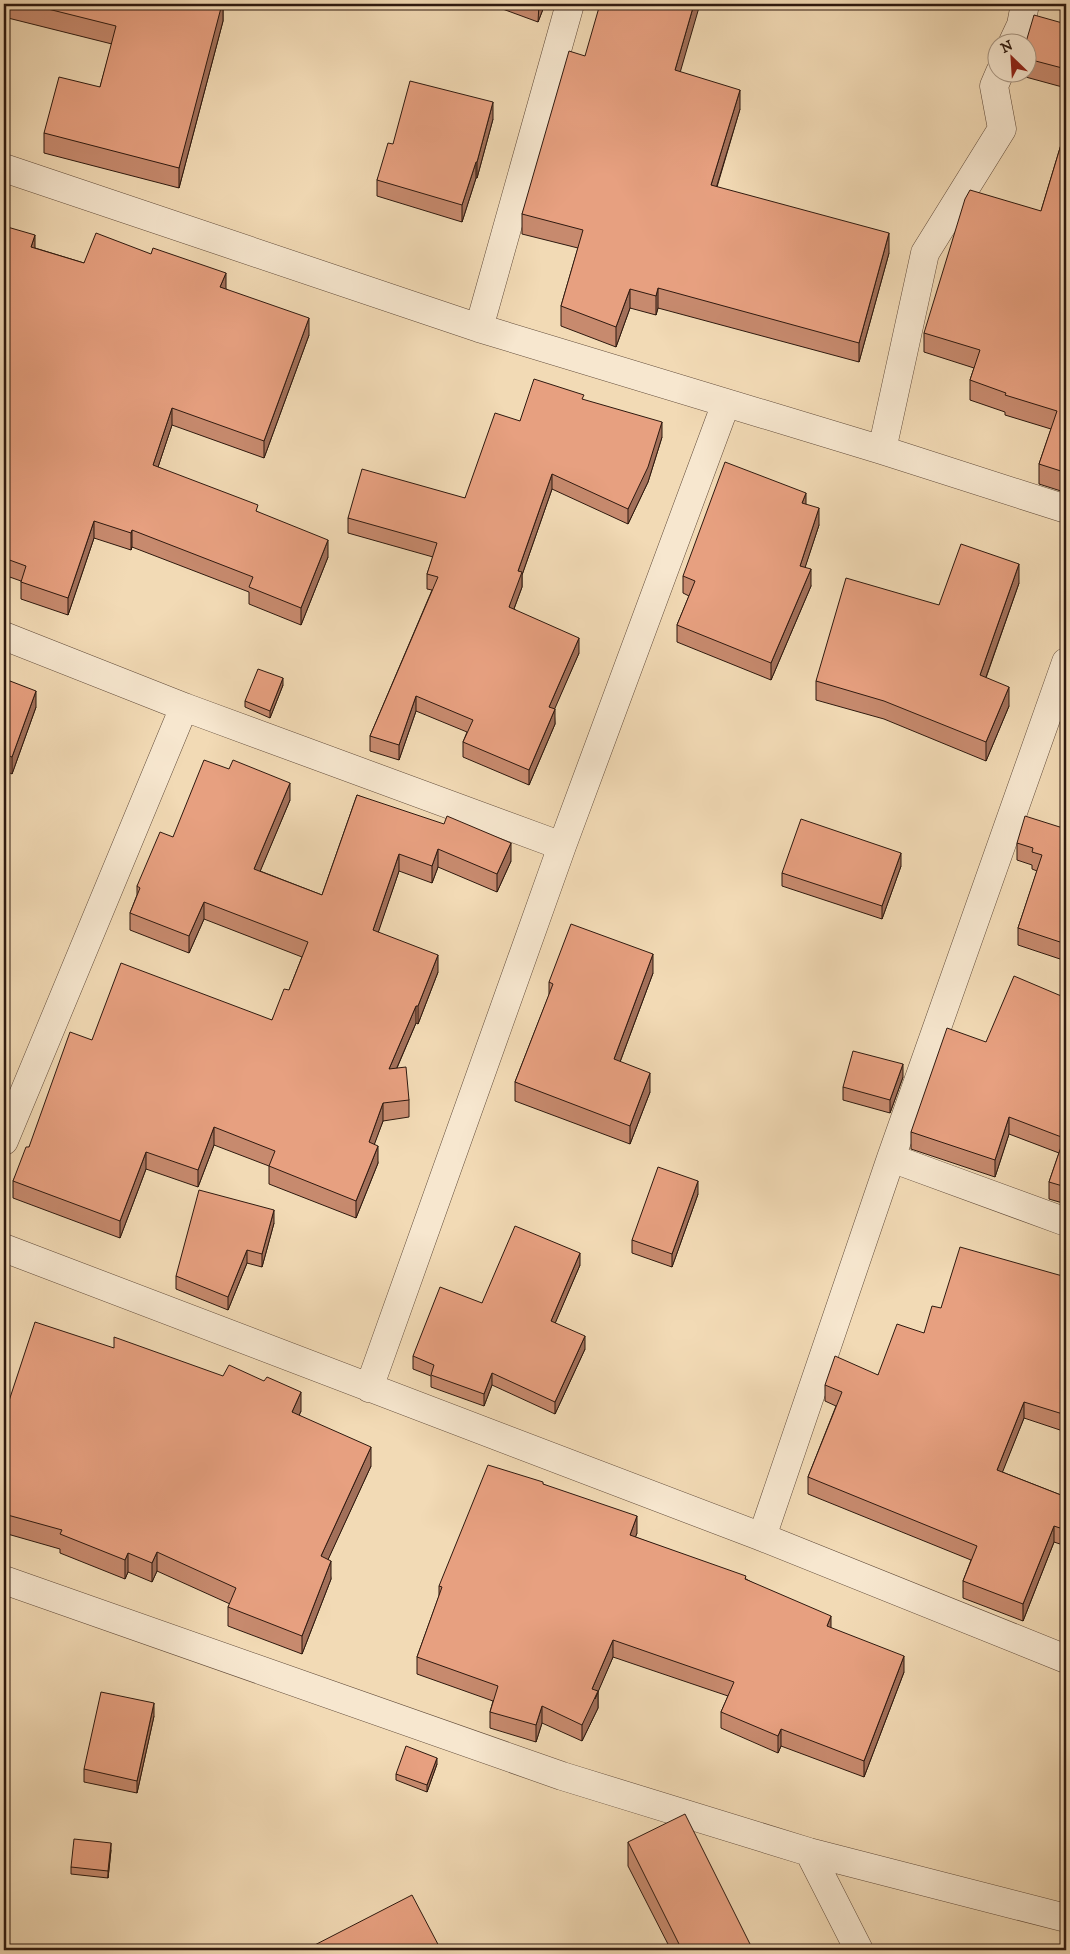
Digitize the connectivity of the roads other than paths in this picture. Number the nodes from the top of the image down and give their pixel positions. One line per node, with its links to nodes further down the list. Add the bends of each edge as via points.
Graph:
1 (570, 4): 6 (street)
2 (1025, 4): 3 (street)
3 (1017, 32)
4 (996, 82): 8 (street, via 1002,129 925,253)
5 (4, 168): 6 (street)
6 (479, 328): 7 (street)
7 (726, 402): 8 (street); 13 (street)
8 (882, 450): 9 (street)
9 (1066, 509)
10 (4, 636): 12 (street)
11 (1066, 662): 15 (street)
12 (184, 707): 13 (street); 14 (street)
13 (562, 846): 18 (street)
14 (4, 1141)
15 (891, 1158): 16 (street); 19 (street)
16 (1066, 1222)
17 (4, 1248): 18 (street)
18 (368, 1388): 19 (street)
19 (762, 1537): 21 (street)
20 (4, 1580): 22 (street, via 562,1776)
21 (1066, 1659)
22 (809, 1852): 23 (street); 24 (street)
23 (1066, 1918)
24 (859, 1950)

